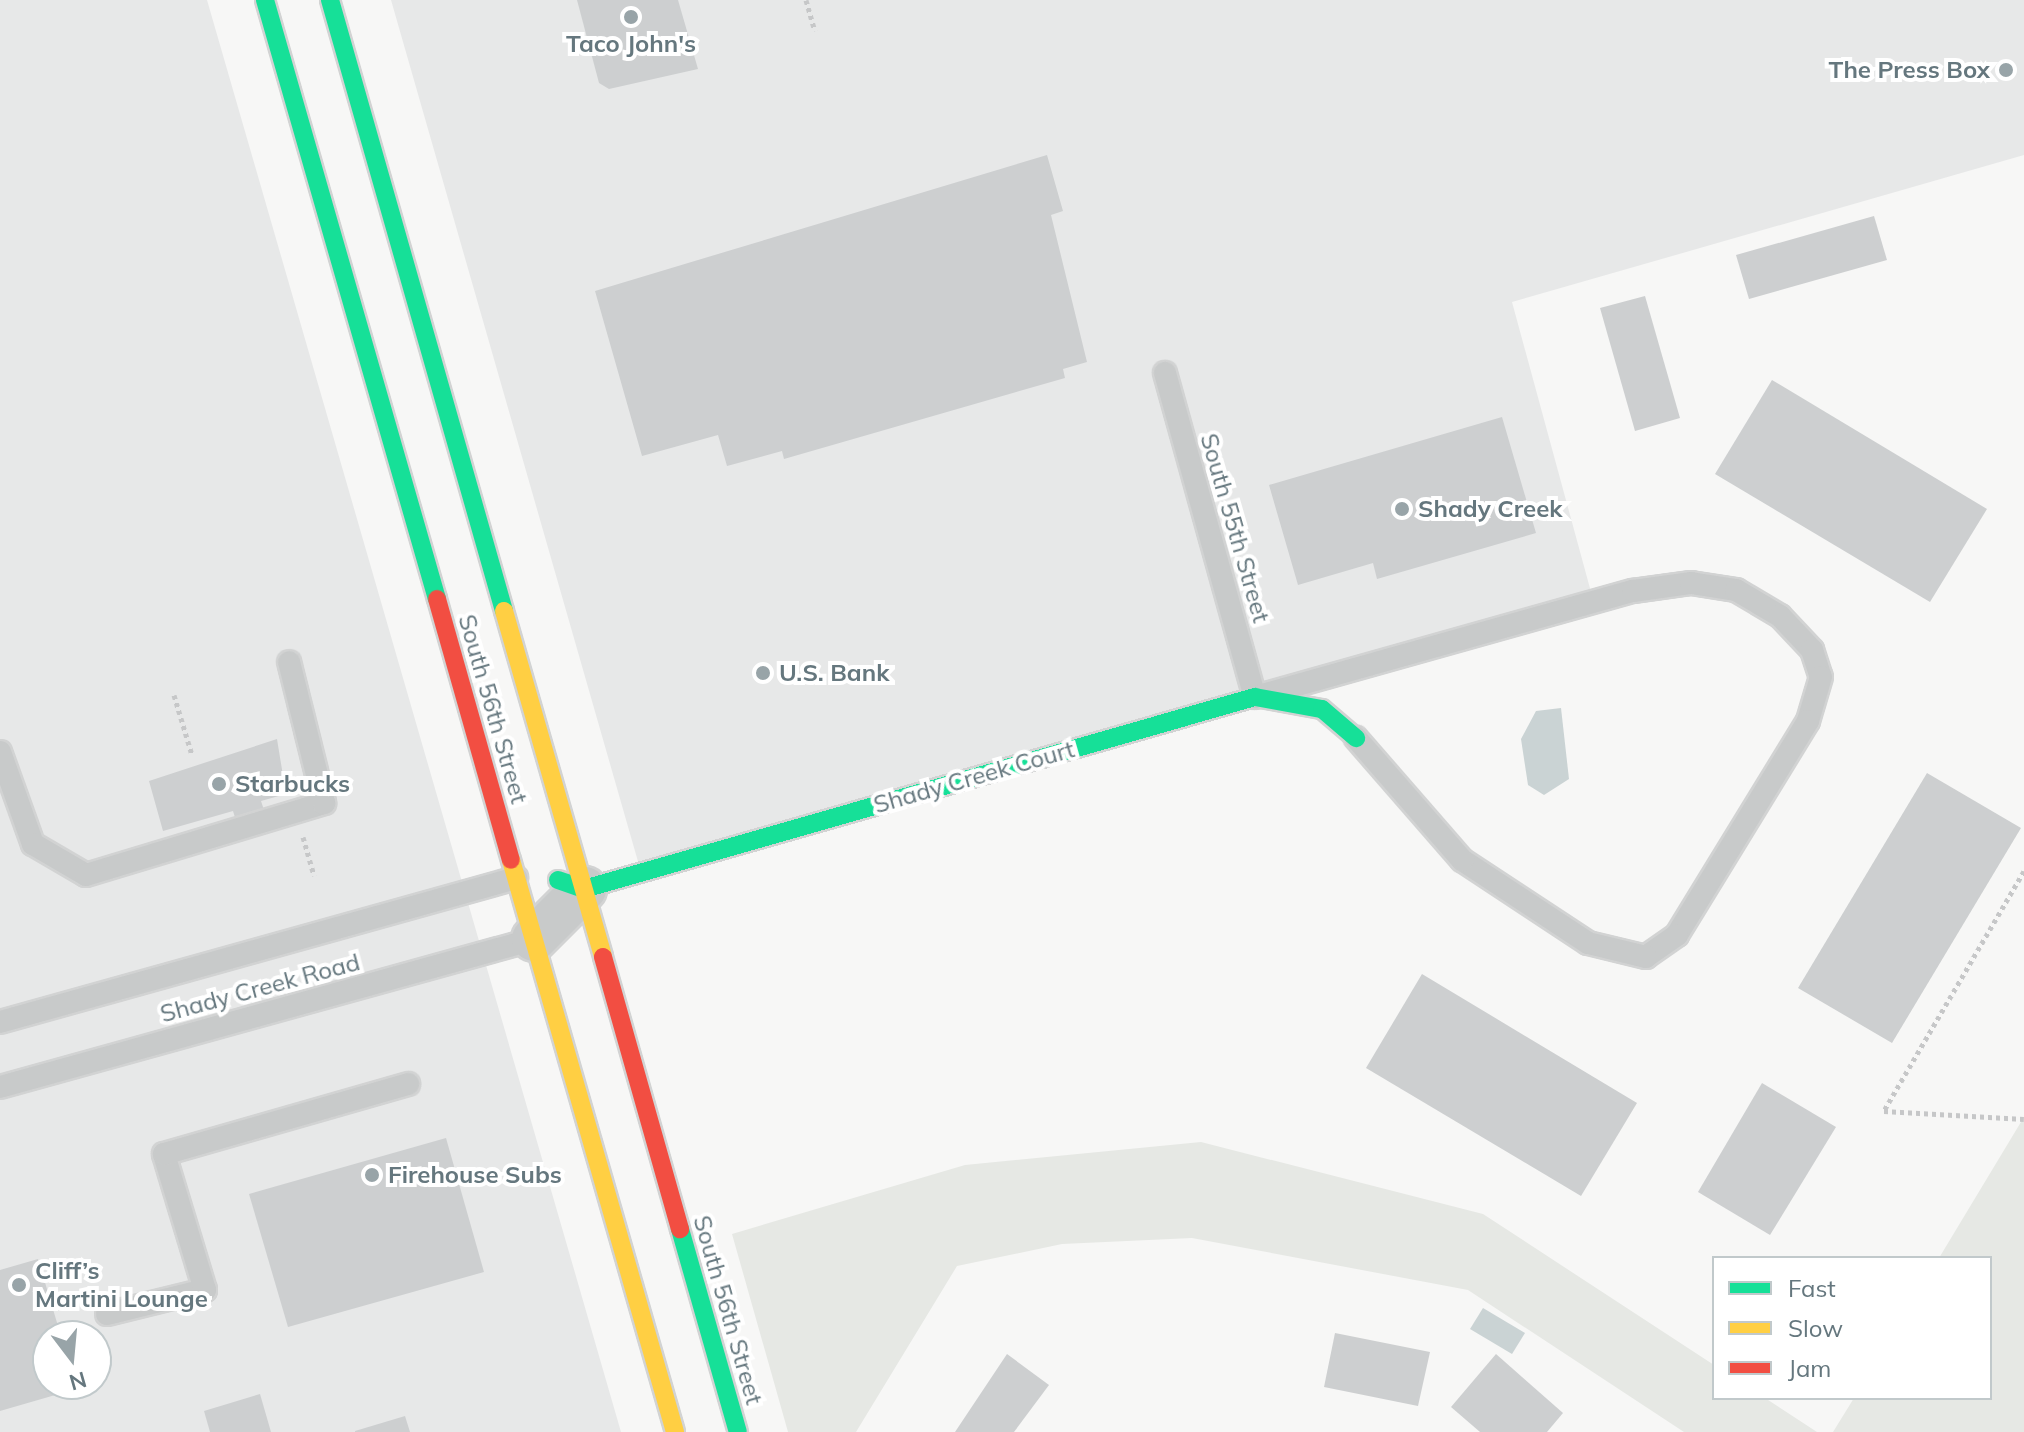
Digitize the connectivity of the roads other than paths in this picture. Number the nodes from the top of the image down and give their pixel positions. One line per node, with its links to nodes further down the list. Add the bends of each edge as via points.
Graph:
1 (265, 0): 8 (main road, South 56th Street)
2 (330, 0): 9 (main road, South 56th Street)
3 (1165, 373): 5 (lane, South 55th Street)
4 (289, 662): 7 (lane, via 324,803 296,812 86,875 33,844)
5 (1255, 697): 6 (main road, Shady Creek Court, via 1322,709); 6 (lane, via 1633,591 1691,583 1736,590 1780,616 1812,650 1821,677 1808,721 1677,935 1646,957 1588,943 1462,860); 9 (main road, Shady Creek Court)
6 (1356, 738)
7 (0, 752)
8 (516, 878): 9 (main road, Shady Creek Court); 10 (main road, South 56th Street); 11 (lane, Shady Creek Road)
9 (584, 889): 10 (street, Shady Creek Court); 16 (main road, South 56th Street)
10 (534, 939): 13 (lane, Shady Creek Road); 15 (main road, South 56th Street)
11 (0, 1022)
12 (408, 1084): 14 (lane, via 164,1154 205,1290)
13 (0, 1087)
14 (107, 1314)
15 (675, 1432)
16 (738, 1432)

